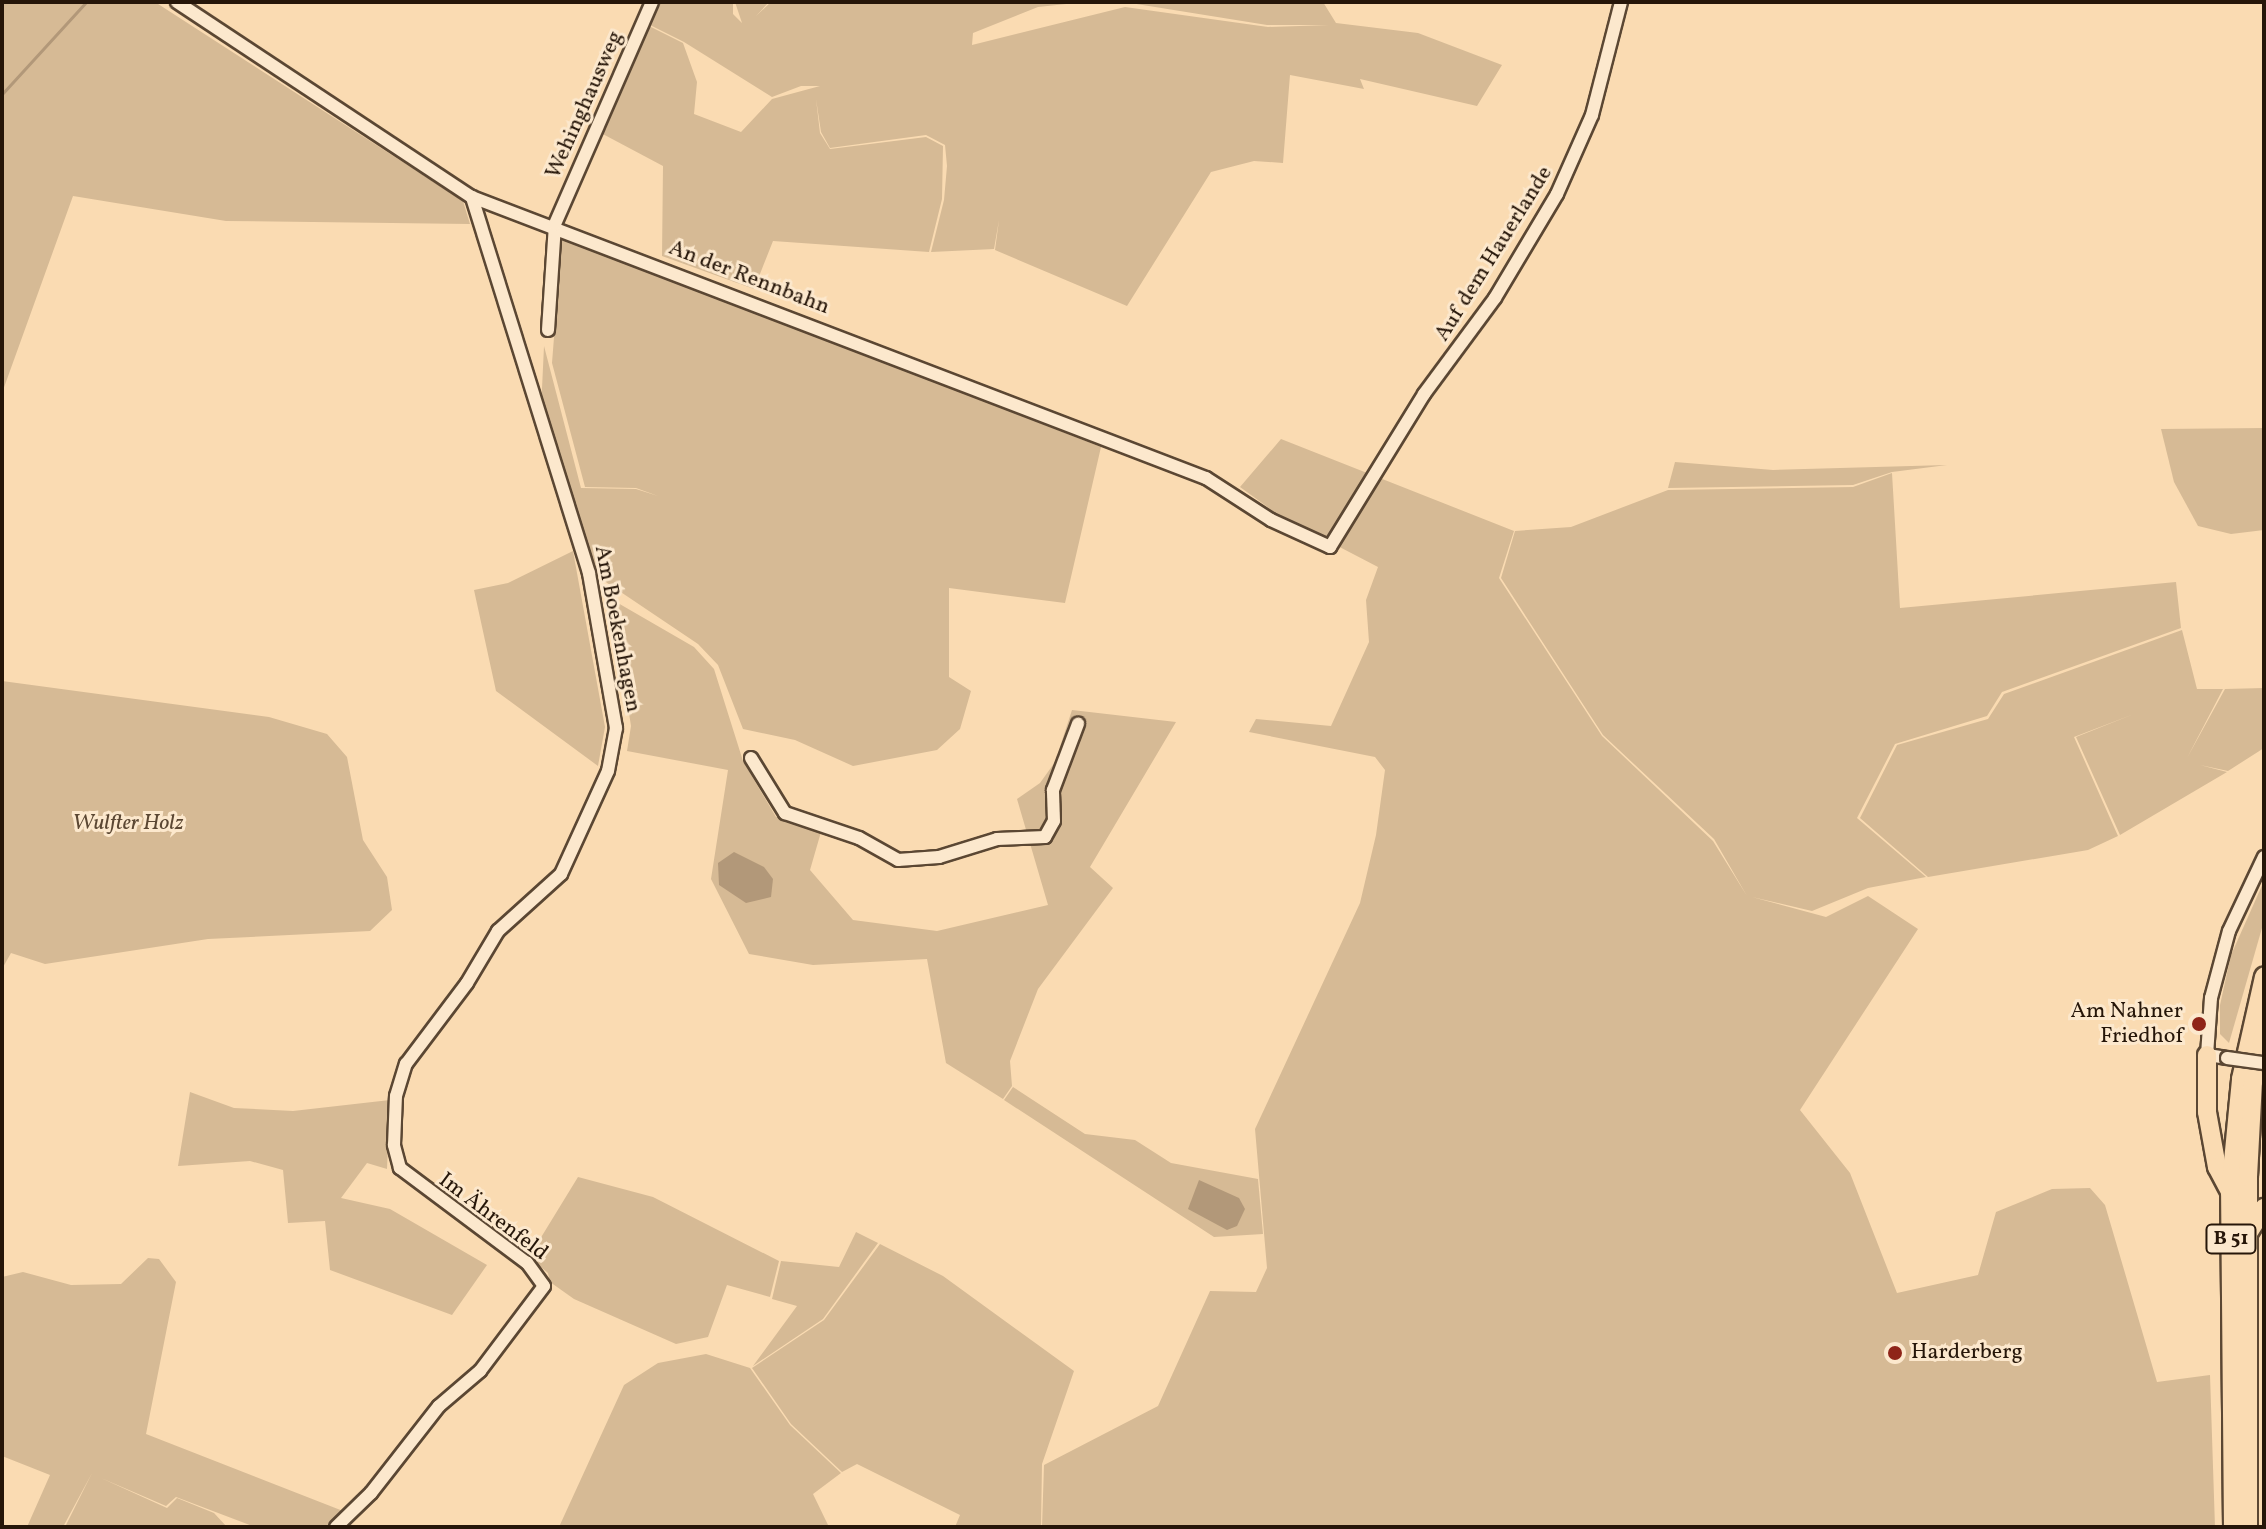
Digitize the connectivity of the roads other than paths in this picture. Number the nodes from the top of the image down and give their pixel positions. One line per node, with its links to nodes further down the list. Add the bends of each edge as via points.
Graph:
1 (177, 2): 4 (street, An der Rennbahn)
2 (652, 2): 5 (street, Wehinghausweg)
3 (1621, 2): 7 (street, Auf dem Hauerlande, via 1592,115 1557,194 1495,298 1416,406)
4 (472, 197): 5 (street, An der Rennbahn); 12 (street, Am Boekenhagen, via 589,573 616,728 608,771 561,874 498,931)
5 (555, 224): 6 (street, Wehinghausweg); 7 (street, An der Rennbahn, via 1206,478 1271,520)
6 (548, 330)
7 (1330, 547)
8 (1078, 724): 9 (street, via 1053,790 1054,821 1045,837 997,839 939,857 898,860 880,847 785,813)
9 (751, 758)
10 (2264, 857): 14 (street, via 2229,931 2211,998)
11 (2264, 977): 16 (highway, B 51, via 2241,1079)
12 (435, 1025): 20 (street, Im Ährenfeld, via 406,1064 396,1096 394,1145 400,1168 527,1263 544,1286 480,1371 439,1406 371,1493)
13 (2264, 1033): 18 (highway, B 51, via 2253,1082)
14 (2207, 1055): 15 (street, bridge); 16 (highway, via 2207,1112 2217,1167)
15 (2264, 1063)
16 (2230, 1192): 19 (highway, B 51)
17 (2264, 1208): 18 (highway)
18 (2247, 1235): 19 (highway, B 51)
19 (2240, 1401): 21 (highway, B 51); 22 (highway, B 51)
20 (336, 1527)
21 (2233, 1527)
22 (2248, 1527)

